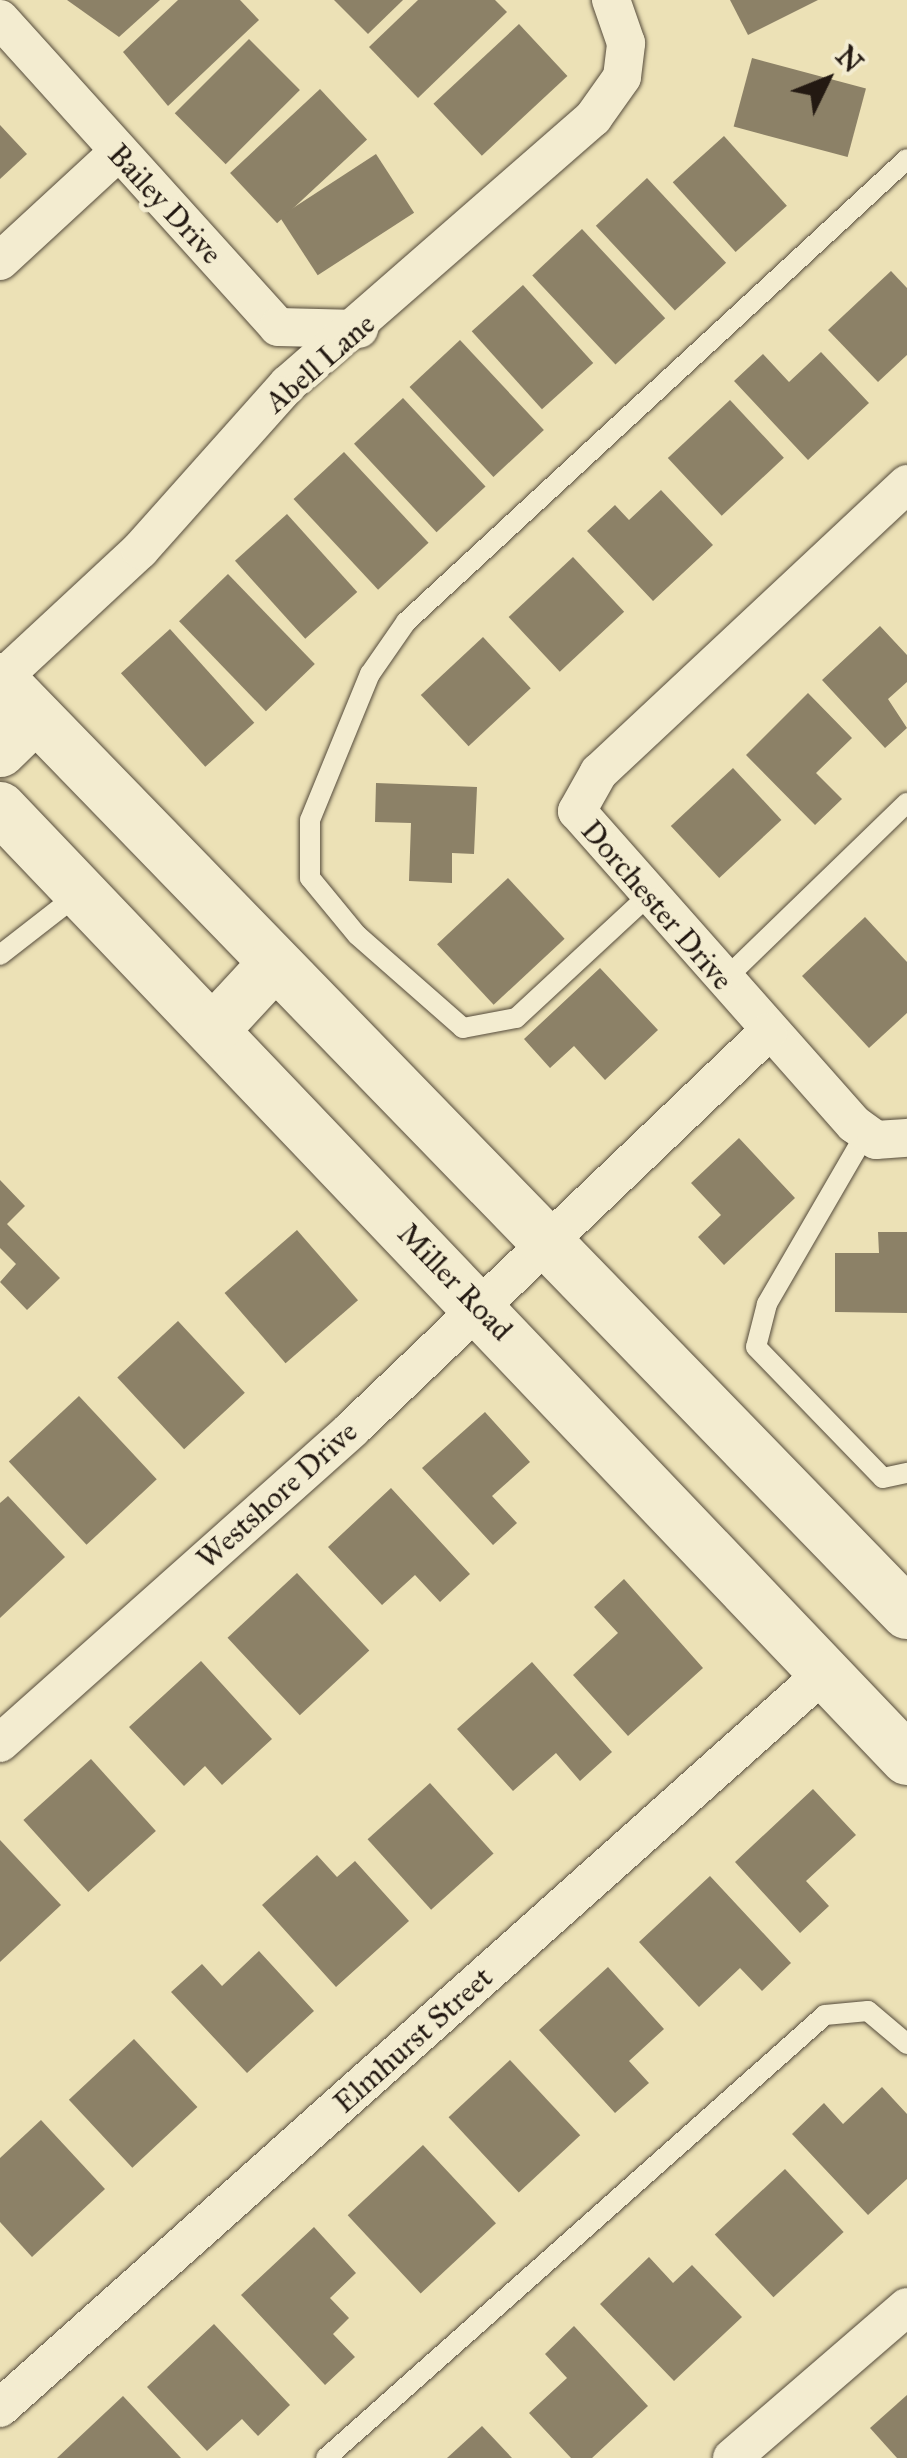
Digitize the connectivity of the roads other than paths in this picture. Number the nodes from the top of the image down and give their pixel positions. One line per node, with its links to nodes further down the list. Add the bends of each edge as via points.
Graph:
1 (611, 0): 6 (street, Abell Lane, via 626,43 622,76 593,118)
2 (0, 19): 3 (street, Bailey Drive)
3 (117, 153): 5 (street); 6 (street, Bailey Drive, via 278,327)
4 (907, 159): 12 (lane, via 406,622 370,674 310,820 310,878 356,934 463,1028 516,1018)
5 (0, 261)
6 (359, 329): 8 (street, Abell Lane, via 288,384)
7 (907, 484): 12 (street, Dorchester Drive, via 582,791 576,812 588,831)
8 (7, 702): 14 (main road)
9 (907, 803): 15 (lane)
10 (0, 808): 11 (main road, Miller Road)
11 (81, 892): 13 (lane); 16 (main road, Miller Road)
12 (649, 894): 15 (street, Dorchester Drive)
13 (0, 955)
14 (275, 963): 16 (main road); 20 (main road)
15 (724, 981): 17 (street, Dorchester Drive)
16 (214, 1030): 21 (main road, Miller Road)
17 (768, 1032): 18 (street, Dorchester Drive); 20 (street)
18 (866, 1133): 19 (street); 22 (lane, via 767,1304 756,1347 871,1468 898,1482)
19 (907, 1138)
20 (549, 1242): 21 (street, Westshore Drive); 23 (main road)
21 (480, 1307): 24 (main road, Miller Road); 25 (street, Westshore Drive)
22 (907, 1473)
23 (907, 1612)
24 (825, 1672): 26 (main road, Miller Road); 29 (street, Elmhurst Street)
25 (0, 1743)
26 (907, 1759)
27 (907, 2044): 31 (lane, via 868,2011 825,2015)
28 (907, 2307): 30 (street)
29 (0, 2408)
30 (772, 2445): 32 (street)
31 (326, 2458)
32 (732, 2458)

